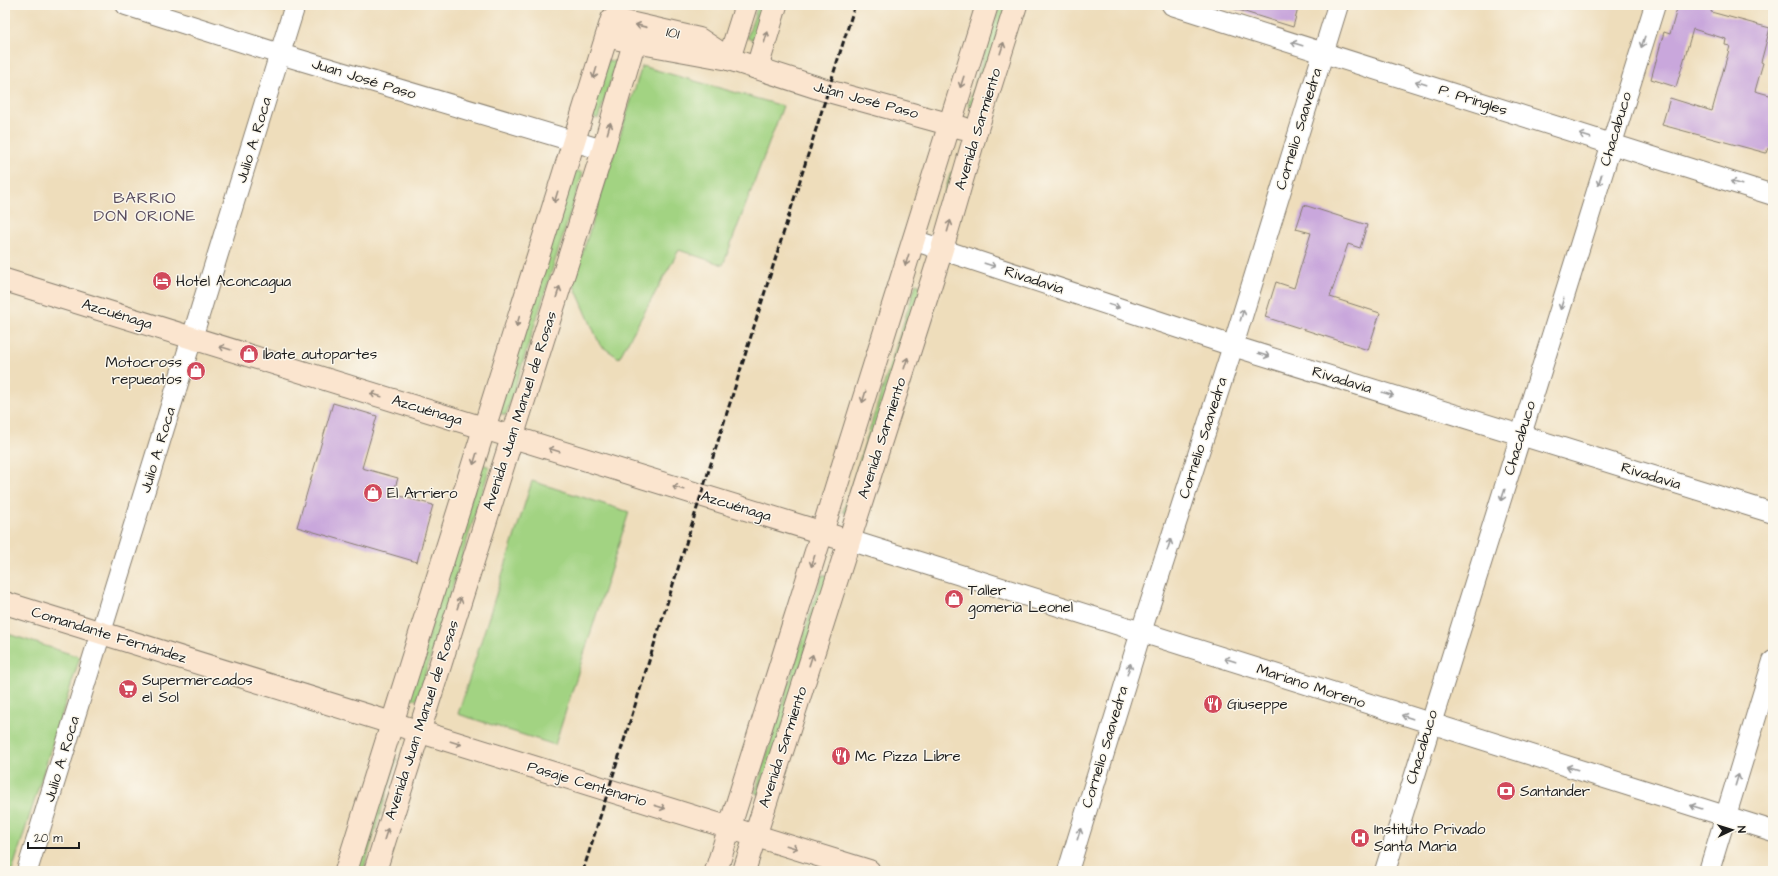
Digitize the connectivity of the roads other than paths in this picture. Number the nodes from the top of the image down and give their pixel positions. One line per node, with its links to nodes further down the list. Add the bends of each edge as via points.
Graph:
1 (126, 5): 13 (street, Juan José Paso)
2 (295, 5): 13 (street, Julio A. Roca)
3 (746, 5): 14 (main road)
4 (776, 5): 15 (main road, one-way to 4)
5 (987, 5): 16 (main road, Avenida Sarmiento, one-way to 16)
6 (1016, 5): 17 (main road, Avenida Sarmiento, one-way to 6)
7 (1172, 5): 12 (street, P. Pringles, one-way to 7)
8 (1338, 5): 12 (street, Cornelio Saavedra)
9 (1655, 5): 19 (street, Chacabuco, one-way to 19)
10 (612, 20): 11 (main road); 14 (main road, 101, one-way to 10, via 699,39); 18 (main road, Avenida Juan Manuel de Rosas, one-way to 18)
11 (634, 43): 14 (main road); 20 (main road, Avenida Juan Manuel de Rosas, one-way to 11)
12 (1323, 51): 19 (street, P. Pringles, one-way to 12); 26 (street, Cornelio Saavedra, one-way to 12)
13 (280, 54): 18 (street, Juan José Paso); 25 (street, Julio A. Roca)
14 (729, 59): 15 (main road)
15 (757, 68): 16 (main road, Juan José Paso, via 828,91)
16 (949, 123): 17 (main road, Juan José Paso); 22 (main road, Avenida Sarmiento)
17 (976, 132): 23 (main road, Avenida Sarmiento, one-way to 17)
18 (573, 142): 20 (street, Juan José Paso); 27 (main road, Avenida Juan Manuel de Rosas, one-way to 27)
19 (1611, 144): 21 (street, P. Pringles, one-way to 19); 28 (street, Chacabuco, one-way to 28)
20 (603, 150): 29 (main road, Avenida Juan Manuel de Rosas, one-way to 20)
21 (1773, 195)
22 (913, 240): 23 (street, Rivadavia); 31 (main road, Avenida Sarmiento, one-way to 31)
23 (942, 249): 26 (street, Rivadavia, one-way to 26); 32 (main road, Avenida Sarmiento, one-way to 23)
24 (5, 280): 25 (main road, Azcuénaga)
25 (193, 338): 27 (main road, Azcuénaga, one-way to 25); 34 (street, Julio A. Roca)
26 (1233, 346): 28 (street, Rivadavia, one-way to 28); 35 (street, Cornelio Saavedra, one-way to 26)
27 (484, 428): 29 (main road, Azcuénaga); 37 (main road, Avenida Juan Manuel de Rosas, one-way to 37)
28 (1521, 436): 30 (street, Rivadavia); 38 (street, Chacabuco, one-way to 38)
29 (512, 437): 31 (main road, Azcuénaga, one-way to 29); 39 (main road, Avenida Juan Manuel de Rosas, one-way to 29)
30 (1773, 513)
31 (822, 533): 32 (main road, Azcuénaga); 41 (main road, Avenida Sarmiento, one-way to 41)
32 (849, 540): 35 (street, Mariano Moreno); 43 (main road, Avenida Sarmiento, one-way to 32)
33 (5, 603): 34 (main road, Comandante Fernández)
34 (101, 632): 37 (main road, Comandante Fernández); 44 (street, Julio A. Roca)
35 (1141, 632): 38 (street, Mariano Moreno, one-way to 35); 50 (street, Cornelio Saavedra, one-way to 35)
36 (1773, 661): 40 (street, one-way to 36)
37 (392, 723): 39 (main road, Comandante Fernández); 45 (main road, Avenida Juan Manuel de Rosas)
38 (1430, 724): 40 (street, Mariano Moreno, one-way to 38); 51 (street, Chacabuco)
39 (419, 731): 41 (main road, Pasaje Centenario, one-way to 41); 46 (main road, Avenida Juan Manuel de Rosas, one-way to 39)
40 (1727, 816): 42 (street, Mariano Moreno); 52 (street)
41 (729, 828): 43 (main road, Pasaje Centenario); 47 (main road, Avenida Sarmiento)
42 (1773, 831)
43 (754, 836): 48 (main road, Avenida Sarmiento); 49 (main road, Pasaje Centenario, one-way to 49)
44 (27, 871)
45 (346, 871)
46 (374, 871)
47 (716, 871)
48 (744, 871)
49 (869, 871)
50 (1068, 871)
51 (1384, 871)
52 (1710, 871)

